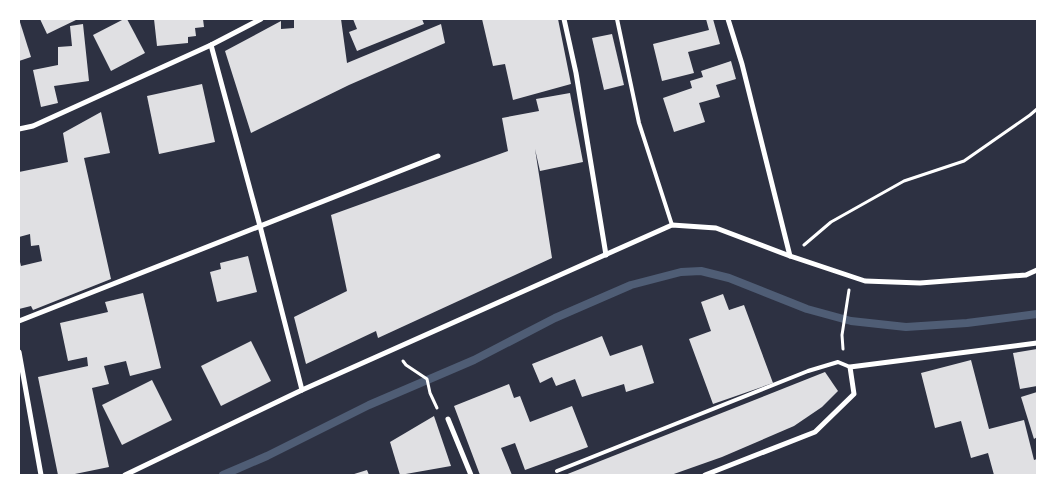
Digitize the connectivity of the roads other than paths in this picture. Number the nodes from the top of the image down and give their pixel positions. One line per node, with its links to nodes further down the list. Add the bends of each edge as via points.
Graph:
1 (262, 19): 5 (street)
2 (564, 19): 10 (street)
3 (617, 19): 8 (lane, via 639,123)
4 (728, 19): 11 (street)
5 (211, 45): 6 (street, via 33,126); 9 (street)
6 (19, 129)
7 (438, 156): 9 (street)
8 (672, 225): 10 (street); 11 (street, via 716,228)
9 (260, 226): 13 (street); 17 (street)
10 (606, 254): 17 (street)
11 (790, 256): 12 (street, via 851,277 882,283 1026,275)
12 (1037, 270)
13 (19, 321)
14 (1037, 343): 16 (street)
15 (19, 352): 20 (street)
16 (850, 367): 19 (lane, via 838,362 808,371); 23 (street, via 854,394 815,432)
17 (302, 390): 21 (street)
18 (448, 419): 22 (street)
19 (557, 471)
20 (41, 475)
21 (125, 475)
22 (471, 475)
23 (705, 475)

